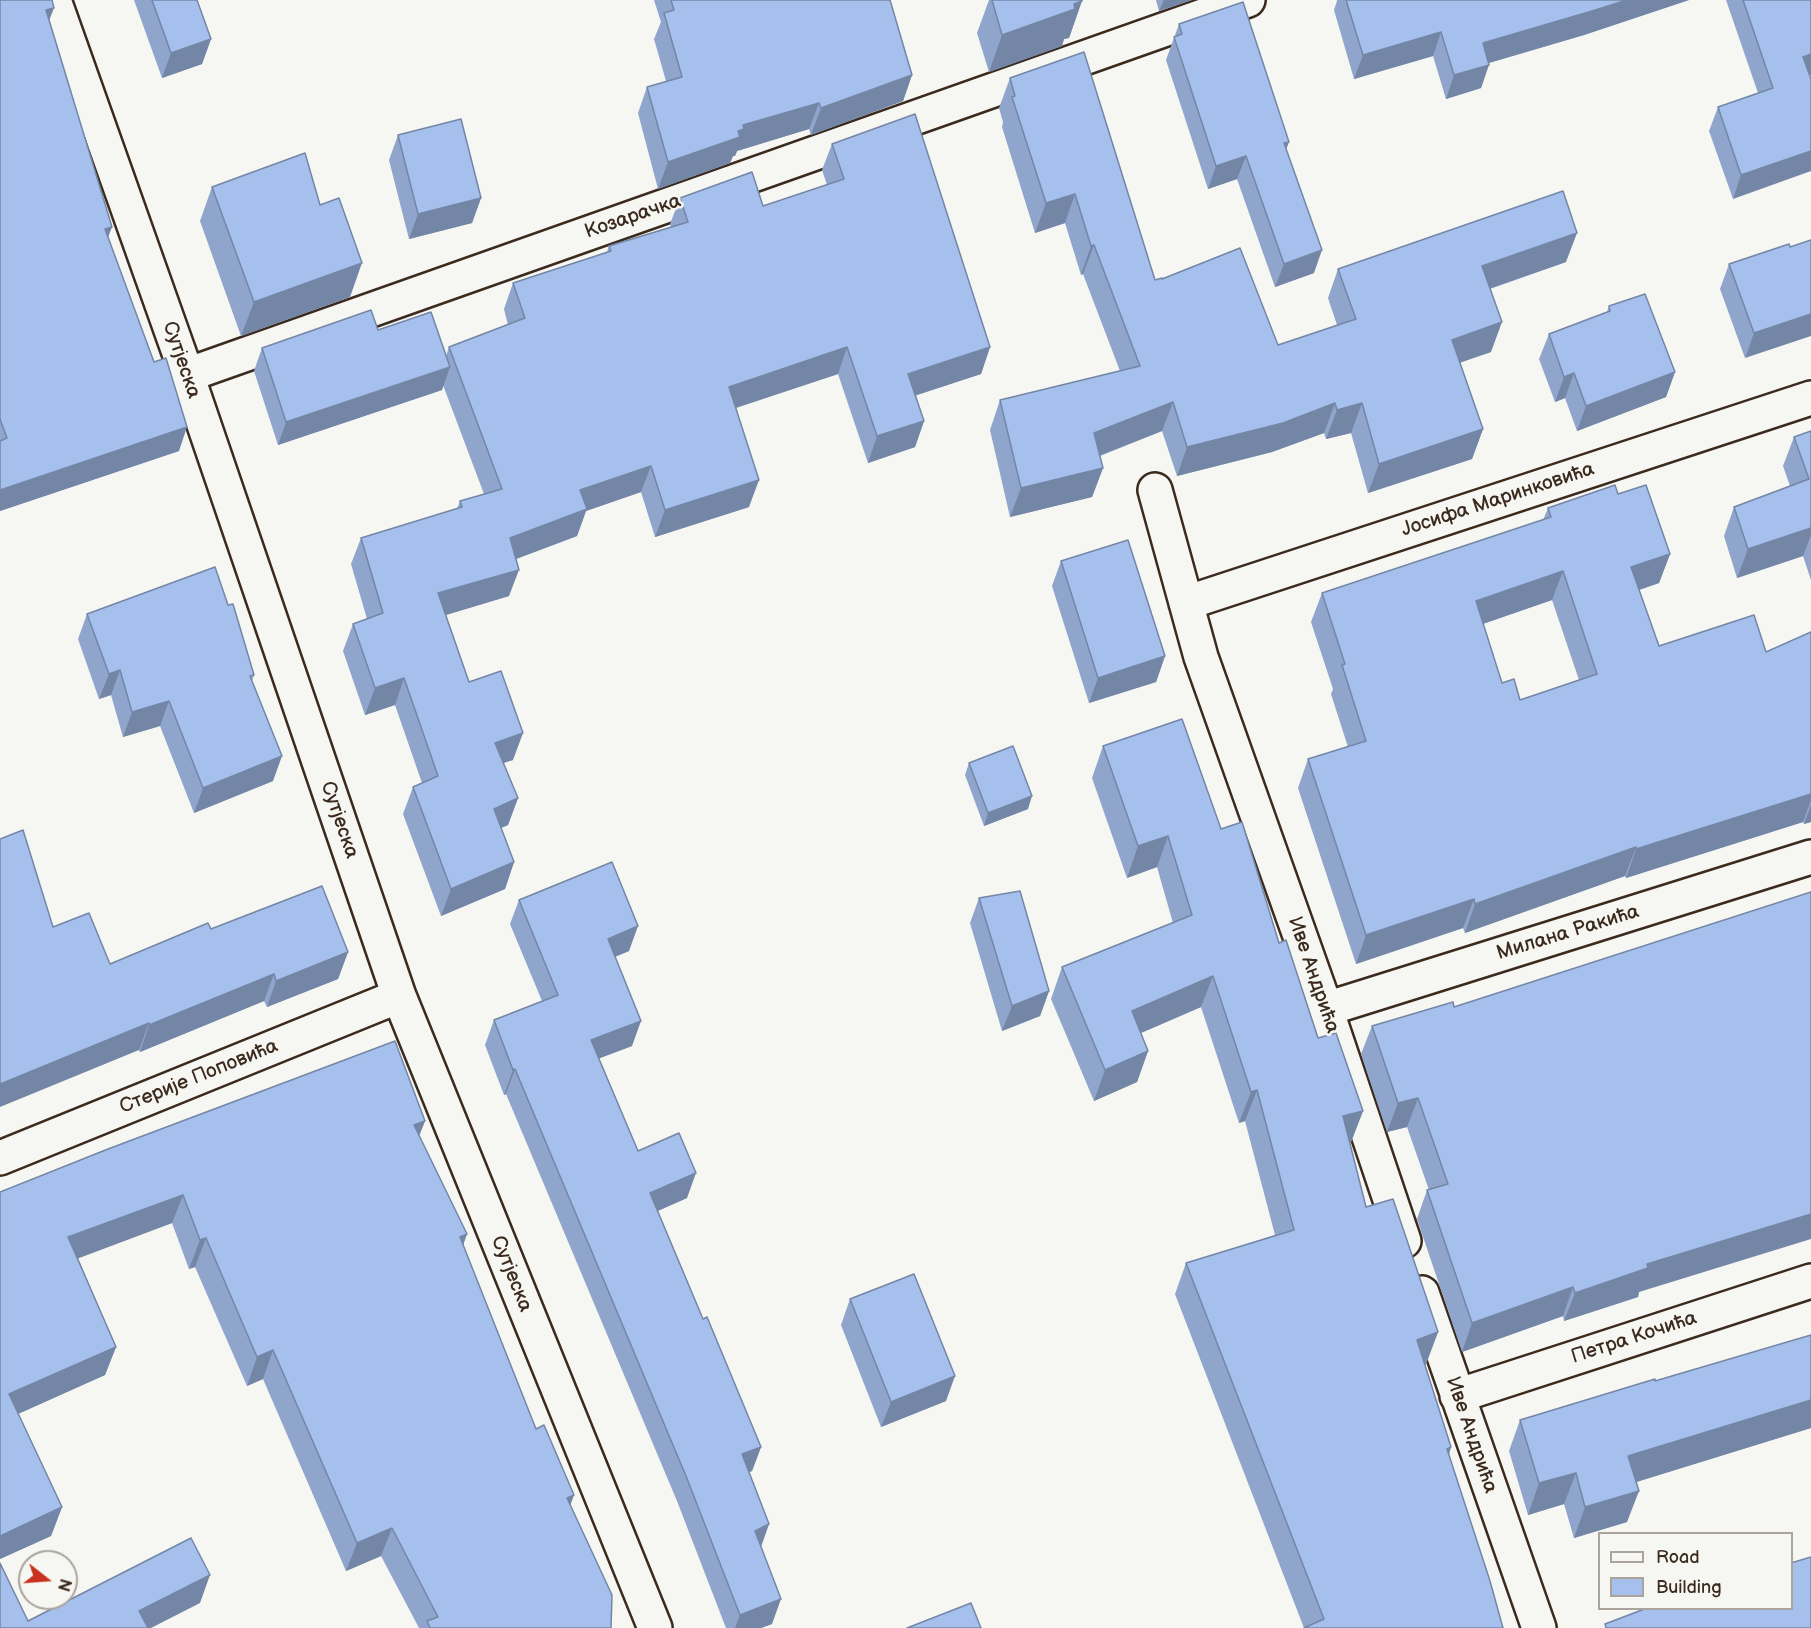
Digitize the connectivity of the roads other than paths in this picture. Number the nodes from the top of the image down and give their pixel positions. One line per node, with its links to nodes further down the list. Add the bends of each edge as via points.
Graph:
1 (54, 0): 3 (street, Сутјеска)
2 (1248, 0): 3 (street, Козарачка)
3 (187, 375): 8 (street, Сутјеска)
4 (1811, 398): 6 (street, Јосифа Маринковића)
5 (1155, 490): 6 (street, Иве Андрића)
6 (1186, 603): 9 (street, Иве Андрића, via 1201,657)
7 (1811, 857): 9 (street, Милана Ракића)
8 (399, 996): 10 (street, Стерије Поповића); 13 (street, Сутјеска)
9 (1326, 1008): 12 (street, Иве Андрића)
10 (0, 1158)
11 (1811, 1281): 12 (street, Петра Кочића)
12 (1457, 1396): 14 (street, Иве Андрића)
13 (655, 1628)
14 (1539, 1628)

